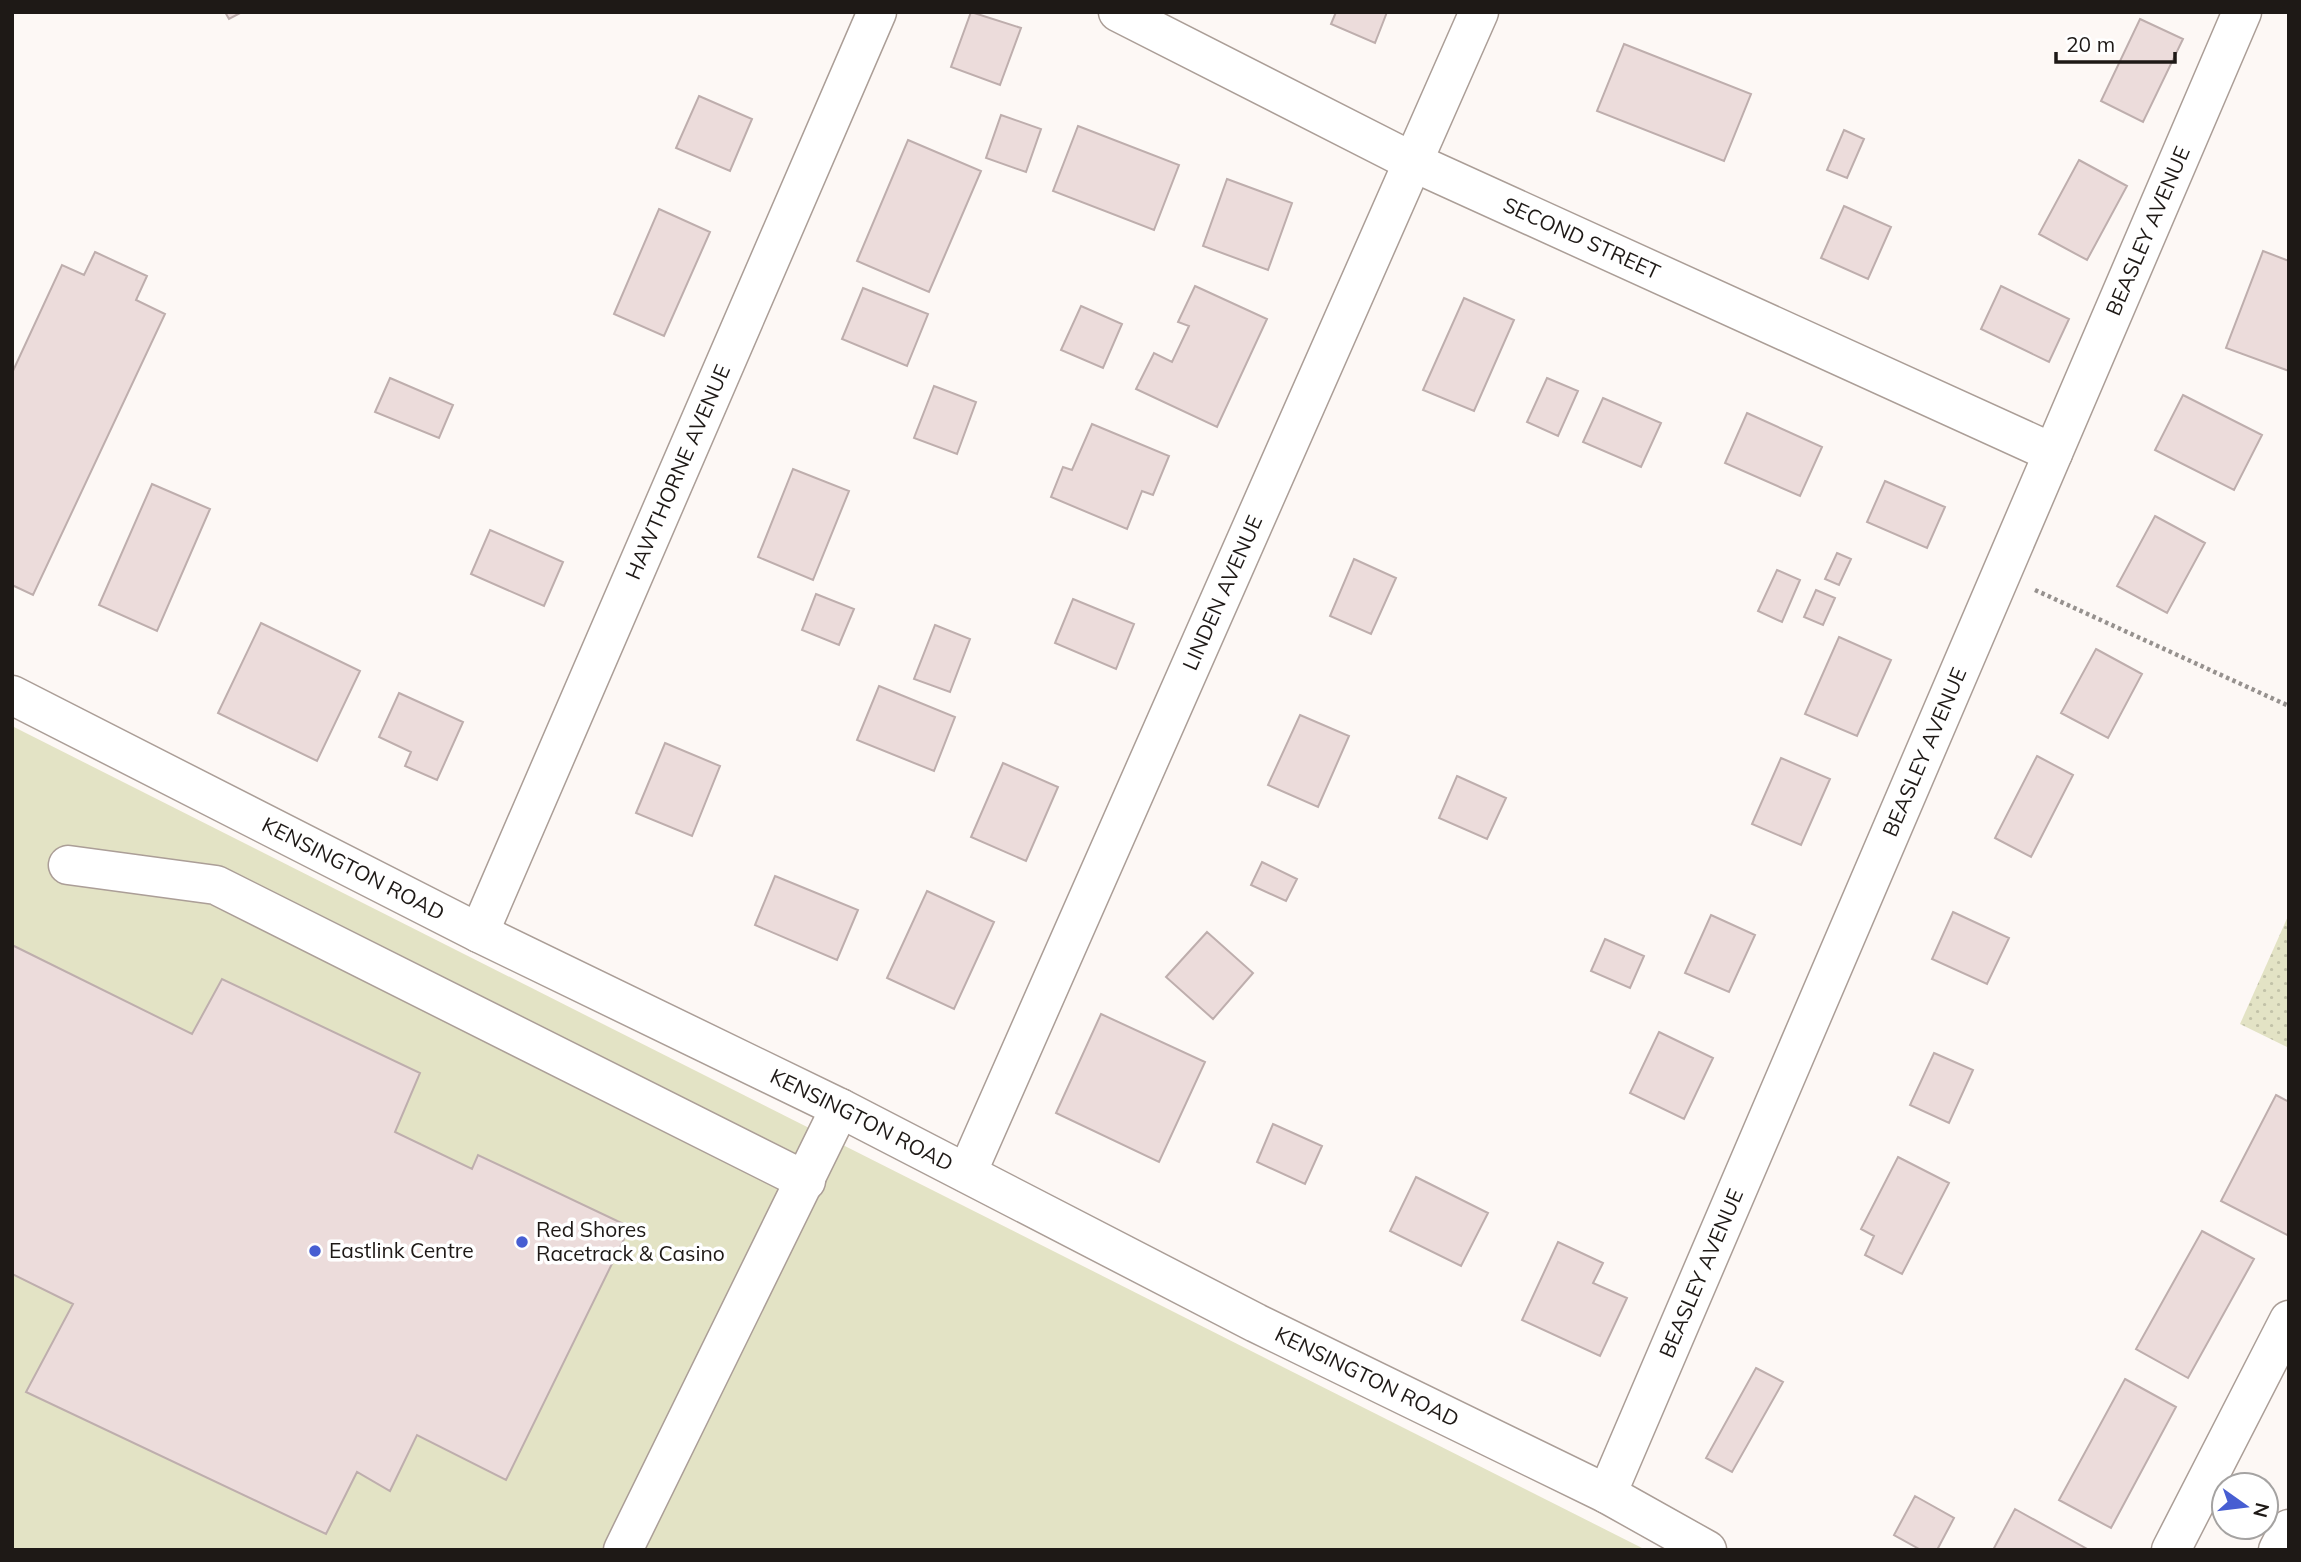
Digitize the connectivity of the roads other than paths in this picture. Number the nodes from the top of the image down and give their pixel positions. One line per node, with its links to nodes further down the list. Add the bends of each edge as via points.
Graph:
1 (877, 12): 9 (street, HAWTHORNE AVENUE)
2 (1118, 12): 5 (street, SECOND STREET)
3 (1479, 12): 5 (street, LINDEN AVENUE)
4 (2242, 12): 6 (street, BEASLEY AVENUE)
5 (1413, 162): 6 (street, SECOND STREET); 11 (street, LINDEN AVENUE)
6 (2053, 453): 14 (street, BEASLEY AVENUE)
7 (12, 695): 9 (street, KENSINGTON ROAD)
8 (68, 865): 12 (street, via 216,885)
9 (479, 933): 10 (street, KENSINGTON ROAD)
10 (840, 1108): 11 (street, KENSINGTON ROAD); 12 (street)
11 (967, 1173): 14 (street, KENSINGTON ROAD, via 1256,1323)
12 (806, 1181): 16 (street)
13 (2289, 1320): 18 (street)
14 (1607, 1494): 17 (street, KENSINGTON ROAD)
15 (2289, 1529): 19 (street)
16 (623, 1550)
17 (1707, 1550)
18 (2171, 1550)
19 (2278, 1550)

